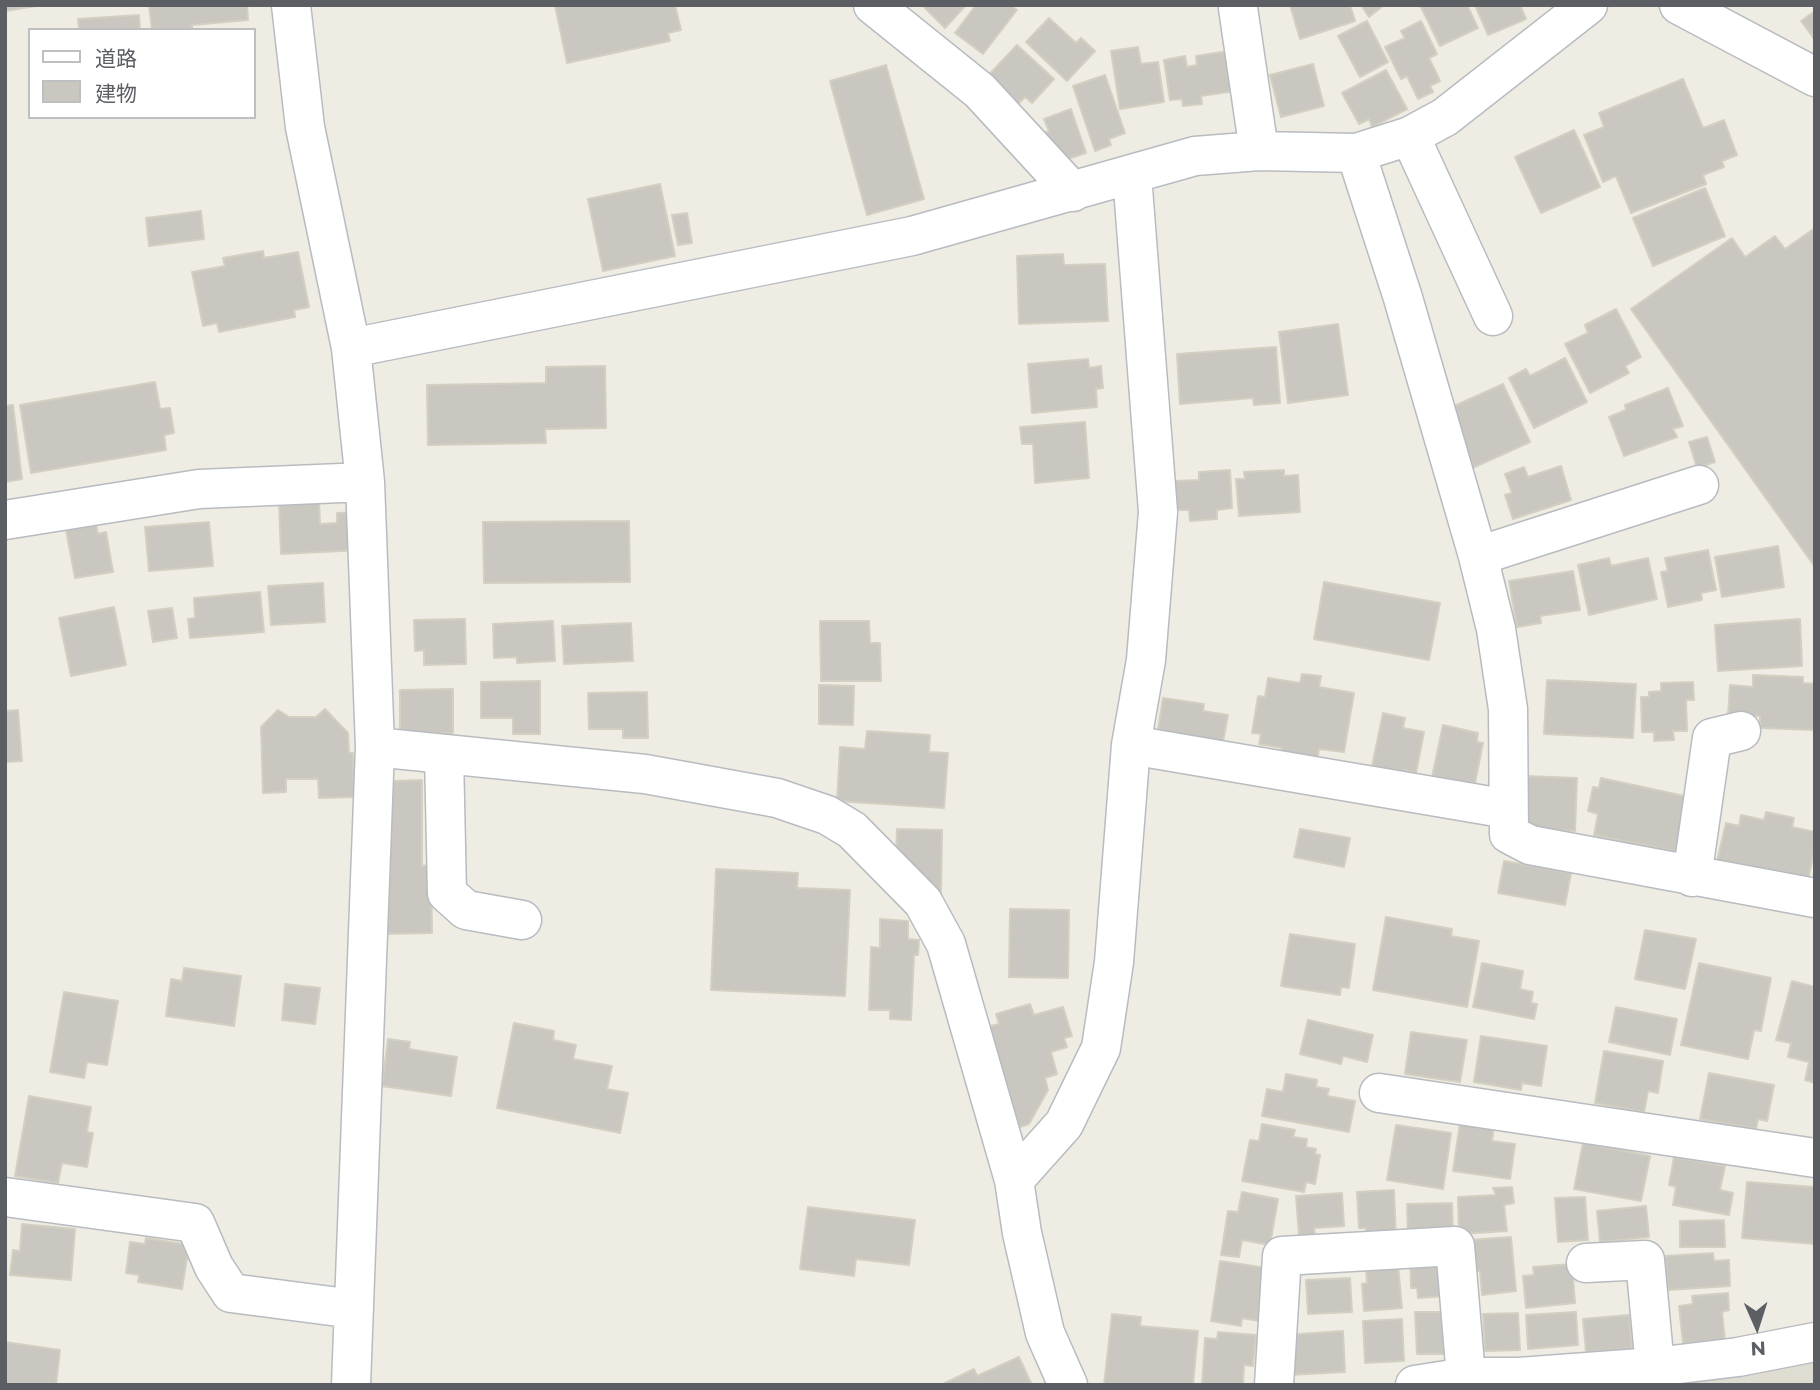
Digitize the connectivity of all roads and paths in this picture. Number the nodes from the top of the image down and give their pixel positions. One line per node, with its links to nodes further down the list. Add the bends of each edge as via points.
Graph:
1 (291, 5): 13 (street, via 305,127)
2 (873, 5): 11 (street, via 979,91)
3 (1588, 5): 7 (street, via 1445,117)
4 (1679, 5): 6 (street)
5 (1238, 8): 8 (street)
6 (1815, 77)
7 (1410, 136): 9 (street); 12 (street)
8 (1259, 151): 9 (street); 10 (street, via 1195,156)
9 (1356, 153): 17 (street)
10 (1132, 175): 11 (street); 19 (street, via 1158,512 1146,660)
11 (1073, 192): 13 (street, via 912,236)
12 (1493, 316)
13 (351, 348): 14 (street)
14 (365, 482): 16 (street, via 199,489); 20 (street)
15 (1699, 485): 17 (street)
16 (5, 520)
17 (1478, 556): 22 (street, via 1496,629 1508,709)
18 (1741, 730): 23 (street, via 1712,738)
19 (1131, 745): 22 (street); 28 (street, via 1114,962 1101,1048 1064,1124)
20 (375, 747): 21 (street); 31 (street)
21 (444, 754): 25 (street, via 447,893 466,910); 28 (street, via 645,774 777,798 827,815 852,830 923,902 946,944)
22 (1508, 810): 23 (street, via 1509,834 1530,845)
23 (1692, 877): 24 (street)
24 (1815, 898)
25 (522, 920)
26 (1379, 1093): 27 (street)
27 (1815, 1158)
28 (1014, 1180): 36 (street, via 1045,1333)
29 (5, 1197): 31 (street, via 195,1223 214,1268 231,1293)
30 (1586, 1263): 33 (street, via 1645,1260)
31 (354, 1309): 35 (street)
32 (1815, 1342): 33 (street)
33 (1655, 1367): 34 (street)
34 (1466, 1377): 37 (street, via 1455,1246 1282,1255); 38 (street)
35 (351, 1385)
36 (1068, 1385)
37 (1275, 1385)
38 (1415, 1385)

